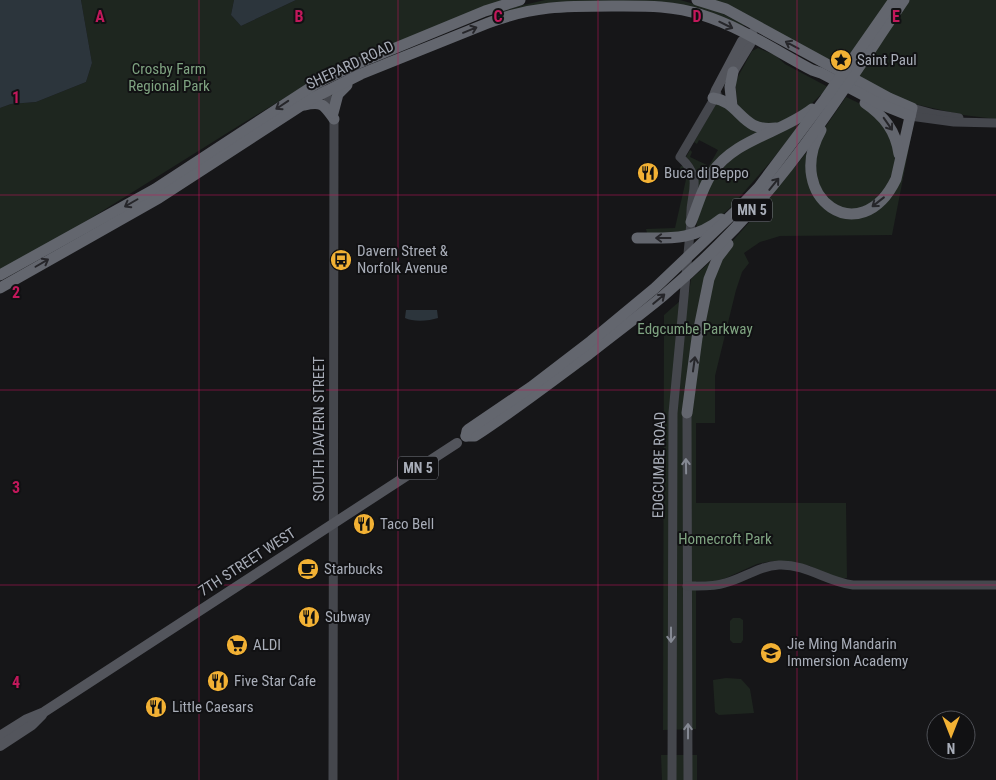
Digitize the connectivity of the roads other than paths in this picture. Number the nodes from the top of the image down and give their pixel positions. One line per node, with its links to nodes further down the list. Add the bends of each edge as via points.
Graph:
1 (520, 0): 11 (highway, SHEPARD ROAD, via 359,63)
2 (697, 0): 5 (highway)
3 (894, 0): 7 (highway, MN 5)
4 (904, 0): 7 (highway, MN 5)
5 (756, 25): 6 (main road); 8 (highway, one-way to 5)
6 (750, 37): 8 (highway, SHEPARD ROAD); 9 (main road, via 750,44); 10 (highway, SHEPARD ROAD, one-way to 6, via 506,16 549,7 667,7 709,17); 13 (main road, via 742,41)
7 (854, 67): 14 (highway, MN 5); 15 (highway, MN 5)
8 (820, 71): 12 (highway)
9 (733, 72): 13 (street); 17 (highway, via 730,87)
10 (361, 74): 11 (highway, SHEPARD ROAD); 19 (highway, via 338,94)
11 (322, 87): 16 (highway, SHEPARD ROAD); 19 (street, SOUTH DAVERN STREET); 26 (highway, SHEPARD ROAD, one-way to 26, via 155,189)
12 (862, 93): 18 (highway, via 889,98); 22 (highway, one-way to 22, via 890,127)
13 (714, 98): 17 (highway); 24 (street, EDGCUMBE ROAD, via 680,157 690,166 695,178)
14 (838, 98): 22 (highway, one-way to 14, via 890,190 870,208 858,213 844,213 822,201 812,179 812,157 820,132); 23 (highway, MN 5, one-way to 14, via 794,159)
15 (825, 99): 21 (highway); 23 (highway, MN 5)
16 (300, 106): 19 (highway, via 320,103); 27 (highway, SHEPARD ROAD, one-way to 16, via 166,194)
17 (732, 106): 21 (highway, via 754,126)
18 (911, 112): 20 (street); 22 (highway)
19 (334, 116): 30 (street, SOUTH DAVERN STREET)
20 (996, 123)
21 (782, 128): 24 (highway, via 746,144 719,165 705,184)
22 (900, 161)
23 (741, 213): 25 (highway, one-way to 25, via 689,236); 28 (highway, one-way to 23, via 709,279 718,257 733,237); 29 (highway, MN 5, via 547,376 469,428)
24 (691, 222): 37 (street, EDGCUMBE ROAD, one-way to 37, via 673,413)
25 (636, 238)
26 (0, 275)
27 (0, 288)
28 (687, 412): 32 (street, EDGCUMBE ROAD, one-way to 28)
29 (461, 440): 30 (main road, 7TH STREET WEST / MN 5)
30 (333, 523): 33 (main road, 7TH STREET WEST / MN 5); 36 (street, SOUTH DAVERN STREET)
31 (996, 585): 32 (street, via 853,585 802,567 781,565 760,568 723,584)
32 (687, 586): 38 (street, EDGCUMBE ROAD, one-way to 32)
33 (44, 712): 34 (main road, 7TH STREET WEST / MN 5); 35 (main road, 7TH STREET WEST / MN 5, via 32,725)
34 (0, 736)
35 (0, 746)
36 (333, 780)
37 (672, 780)
38 (688, 780)

